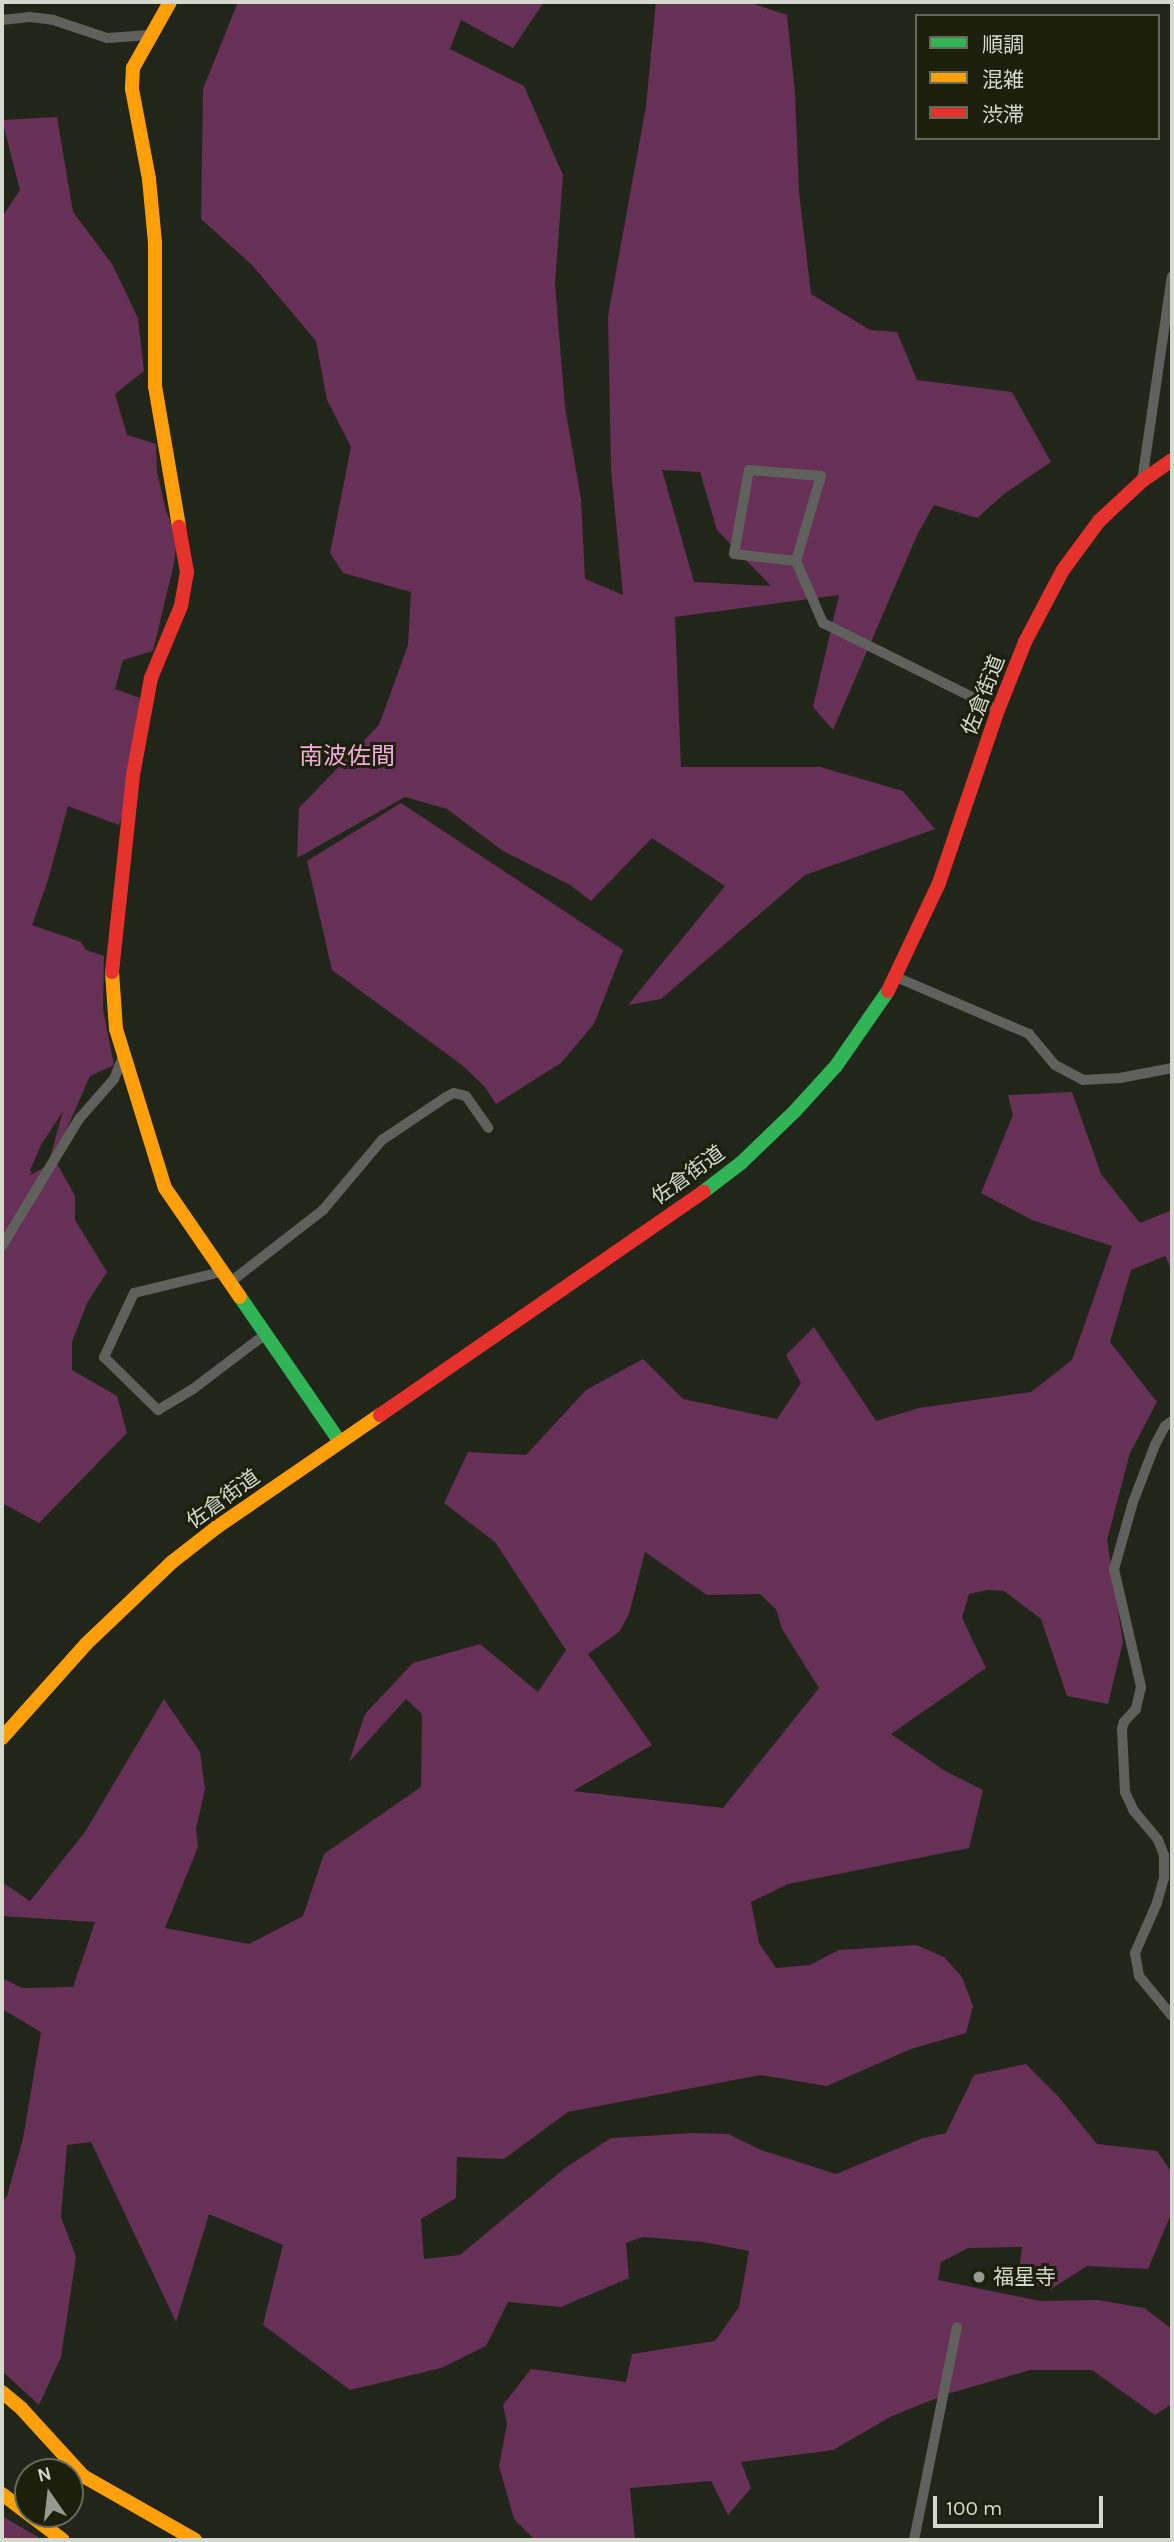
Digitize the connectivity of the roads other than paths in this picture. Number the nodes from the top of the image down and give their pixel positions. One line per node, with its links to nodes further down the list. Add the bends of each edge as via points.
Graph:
1 (170, 2): 3 (main road)
2 (2, 20): 3 (street, via 53,20 107,38)
3 (150, 35): 11 (main road, via 133,68 133,106 149,179 155,242 155,386 187,572 181,606 151,678 133,775 111,982 116,1029)
4 (1172, 276): 5 (street)
5 (1168, 346): 7 (street)
6 (1172, 460): 7 (main road, 佐倉街道)
7 (1142, 481): 9 (main road, 佐倉街道, via 1099,521 1063,570 1035,620)
8 (796, 561): 8 (street, via 821,476 749,470 734,554); 9 (street, via 823,623)
9 (998, 710): 10 (main road, 佐倉街道, via 939,883)
10 (896, 977): 12 (street, via 1029,1034 1055,1065 1083,1080); 18 (main road, 佐倉街道, via 836,1066 741,1163)
11 (127, 1060): 14 (street, via 122,1059 114,1079 79,1119); 15 (main road, via 166,1188)
12 (1172, 1068)
13 (488, 1128): 15 (street, via 466,1096 454,1093 446,1097 382,1140 323,1210)
14 (2, 1246)
15 (225, 1277): 16 (main road); 16 (street, via 134,1293 104,1357 158,1410)
16 (267, 1333): 18 (main road)
17 (1172, 1421): 20 (street, via 1155,1445 1114,1569 1141,1687 1136,1709 1122,1730 1125,1792 1164,1855 1157,1903 1135,1953 1139,1976)
18 (340, 1442): 19 (main road, 佐倉街道, via 217,1527 145,1586 49,1682)
19 (2, 1738)
20 (1172, 2016)
21 (957, 2327): 28 (street)
22 (2, 2392): 23 (main road, via 21,2408)
23 (60, 2458)
24 (84, 2482): 27 (main road)
25 (47, 2528): 26 (main road)
26 (63, 2540)
27 (195, 2540)
28 (914, 2540)

